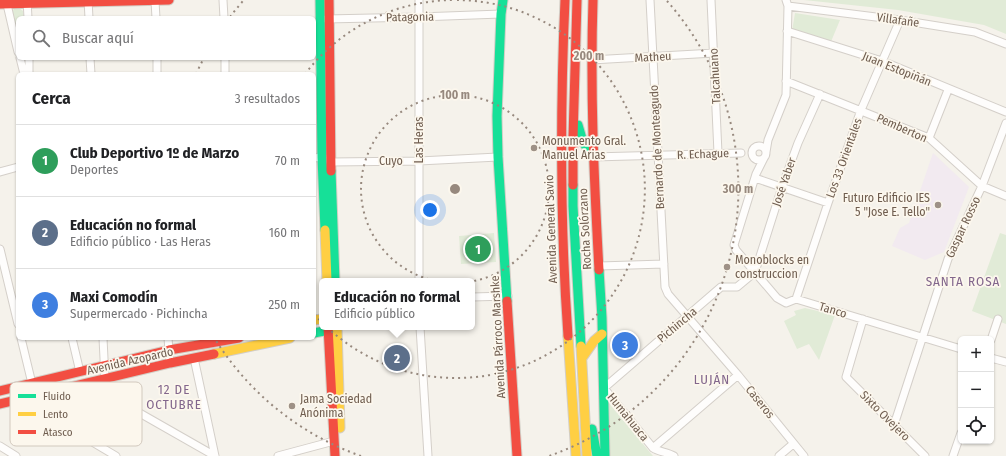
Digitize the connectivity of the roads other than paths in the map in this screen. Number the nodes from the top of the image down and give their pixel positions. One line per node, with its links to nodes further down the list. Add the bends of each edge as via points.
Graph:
1 (155, 0): 2 (main road); 13 (main road); 20 (street)
2 (169, 0)
3 (223, 0): 21 (street)
4 (320, 0): 23 (main road)
5 (329, 0): 23 (main road)
6 (419, 0): 22 (street, Las Heras)
7 (503, 0): 17 (main road, Avenida Párroco Marshke)
8 (565, 0): 113 (main road, Avenida General Savio, via 561,140 562,238)
9 (577, 0): 45 (main road, Avenida General Savio)
10 (593, 0): 35 (main road, Rocha Solórzano)
11 (650, 0): 29 (street, Bernardo de Monteagudo)
12 (711, 0): 28 (street, Talcahuano)
13 (88, 1): 15 (main road); 19 (street)
14 (4, 2): 15 (main road); 27 (street)
15 (28, 2): 18 (street)
16 (787, 3): 24 (street, Villafañe); 25 (street)
17 (501, 14): 22 (street, Patagonia); 55 (main road, Avenida Párroco Marshke)
18 (28, 16)
19 (89, 16)
20 (156, 16)
21 (224, 16)
22 (419, 17): 23 (street, Patagonia); 58 (street, Las Heras)
23 (324, 19): 57 (main road); 59 (main road)
24 (900, 20): 26 (street, Villafañe, via 975,32); 36 (street, Los 33 Orientales)
25 (787, 31): 36 (street, Juan Estopiñán); 42 (street)
26 (1006, 44)
27 (16, 45)
28 (714, 53): 29 (street, Matheu); 52 (street, Talcahuano)
29 (652, 57): 35 (street, Matheu); 53 (street, Bernardo de Monteagudo)
30 (20, 60): 37 (street)
31 (29, 60): 38 (street)
32 (90, 60): 39 (street)
33 (157, 60): 40 (street)
34 (225, 60): 41 (street)
35 (591, 60): 56 (main road, Rocha Solórzano)
36 (882, 61): 43 (street, Juan Estopiñán); 46 (street, Los 33 Orientales)
37 (24, 72)
38 (29, 72)
39 (91, 72)
40 (157, 72)
41 (225, 72)
42 (786, 81): 44 (street, Pemberton); 50 (street, via 786,95)
43 (948, 90): 47 (street, Juan Estopiñán); 49 (street)
44 (820, 94): 46 (street, Pemberton); 64 (street, José Yaber)
45 (574, 102): 56 (main road, via 580,136); 99 (main road, Avenida General Savio, via 574,213)
46 (861, 110): 49 (street, Pemberton); 66 (street, Los 33 Orientales)
47 (1006, 112)
48 (1006, 123): 63 (street, Gaspar Rosso)
49 (929, 138): 63 (street, Pemberton)
50 (768, 140): 51 (street); 54 (street)
51 (755, 152): 52 (street, R. Echague); 54 (street, via 761,160); 54 (street, via 761,147); 62 (street)
52 (718, 153): 53 (street, R. Echague)
53 (658, 155): 56 (street, R. Echague); 68 (street, Bernardo de Monteagudo)
54 (765, 155): 62 (street)
55 (498, 157): 58 (street, Cuyo); 75 (main road, Avenida Párroco Marshke)
56 (593, 157): 69 (main road, Rocha Solórzano)
57 (318, 158): 59 (street); 71 (main road)
58 (419, 161): 59 (street, Cuyo); 73 (street, Las Heras)
59 (331, 162): 72 (main road)
60 (16, 168): 61 (street)
61 (0, 172)
62 (755, 176): 64 (street); 70 (street, Tanco, via 735,240 736,250)
63 (982, 186): 65 (street, Pemberton); 87 (street, Gaspar Rosso, via 948,259)
64 (782, 187): 66 (street); 70 (street, José Yaber)
65 (1006, 196)
66 (828, 203): 77 (street, Los 33 Orientales)
67 (0, 249): 78 (street)
68 (664, 264): 69 (street); 74 (street, Bernardo de Monteagudo, via 665,287)
69 (599, 266): 85 (main road, Rocha Solórzano)
70 (755, 272): 77 (street, Tanco, via 780,301 786,303); 79 (street, Pichincha, via 737,287 721,287)
71 (327, 278)
72 (336, 278)
73 (419, 278)
74 (668, 294): 79 (street, Caseros)
75 (508, 296): 76 (street); 132 (main road, Avenida Párroco Marshke)
76 (475, 297)
77 (796, 299): 80 (street, Tanco)
78 (16, 316)
79 (687, 317): 105 (street, Caseros); 112 (street, Pichincha)
80 (863, 319): 87 (street, Tanco); 118 (street, Sixto Ovejero, via 846,377)
81 (998, 319): 86 (street)
82 (332, 330): 119 (main road)
83 (332, 330): 130 (main road)
84 (420, 330): 131 (street)
85 (602, 334): 99 (main road); 112 (main road, Rocha Solórzano)
86 (992, 336)
87 (922, 337): 95 (street, Tanco); 118 (street, Gaspar Rosso)
88 (21, 340): 107 (street)
89 (72, 340): 104 (street)
90 (103, 340): 103 (street)
91 (168, 340): 97 (street)
92 (226, 340): 97 (main road, Avenida Azopardo)
93 (237, 340): 96 (street)
94 (280, 340): 96 (main road, Avenida Azopardo)
95 (958, 348)
96 (237, 349): 98 (main road, Avenida Azopardo)
97 (169, 350): 102 (street); 103 (main road, Avenida Azopardo)
98 (194, 358): 102 (main road, Avenida Azopardo); 127 (street)
99 (582, 358): 110 (main road, Avenida General Savio)
100 (994, 359): 101 (street)
101 (1006, 362)
102 (170, 363): 106 (main road, Avenida Azopardo)
103 (105, 366): 104 (main road, Avenida Azopardo); 106 (street)
104 (80, 372): 108 (main road, Avenida Azopardo)
105 (738, 375): 121 (street, Caseros); 124 (street)
106 (105, 379): 109 (main road, Avenida Azopardo)
107 (32, 382)
108 (36, 382)
109 (92, 382)
110 (583, 386): 135 (main road, Avenida General Savio); 136 (main road)
111 (10, 388): 114 (main road, Avenida Azopardo)
112 (604, 388): 124 (street, Humahuaca); 137 (main road, Rocha Solórzano)
113 (572, 389): 133 (main road); 134 (main road, Avenida General Savio)
114 (0, 391)
115 (10, 402): 116 (main road, Avenida Azopardo)
116 (0, 404)
117 (142, 414): 127 (street)
118 (894, 425): 141 (street, Sixto Ovejero)
119 (334, 442): 128 (street); 129 (main road)
120 (958, 442): 142 (street)
121 (793, 444): 139 (street); 140 (street, Caseros)
122 (0, 446): 125 (street)
123 (99, 446): 126 (street)
124 (653, 448): 138 (street, Humahuaca)
125 (16, 456)
126 (116, 456)
127 (215, 456)
128 (278, 456)
129 (335, 456)
130 (341, 456)
131 (428, 456)
132 (517, 456)
133 (570, 456)
134 (576, 456)
135 (587, 456)
136 (597, 456)
137 (605, 456)
138 (674, 456)
139 (779, 456)
140 (804, 456)
141 (925, 456)
142 (953, 456)

